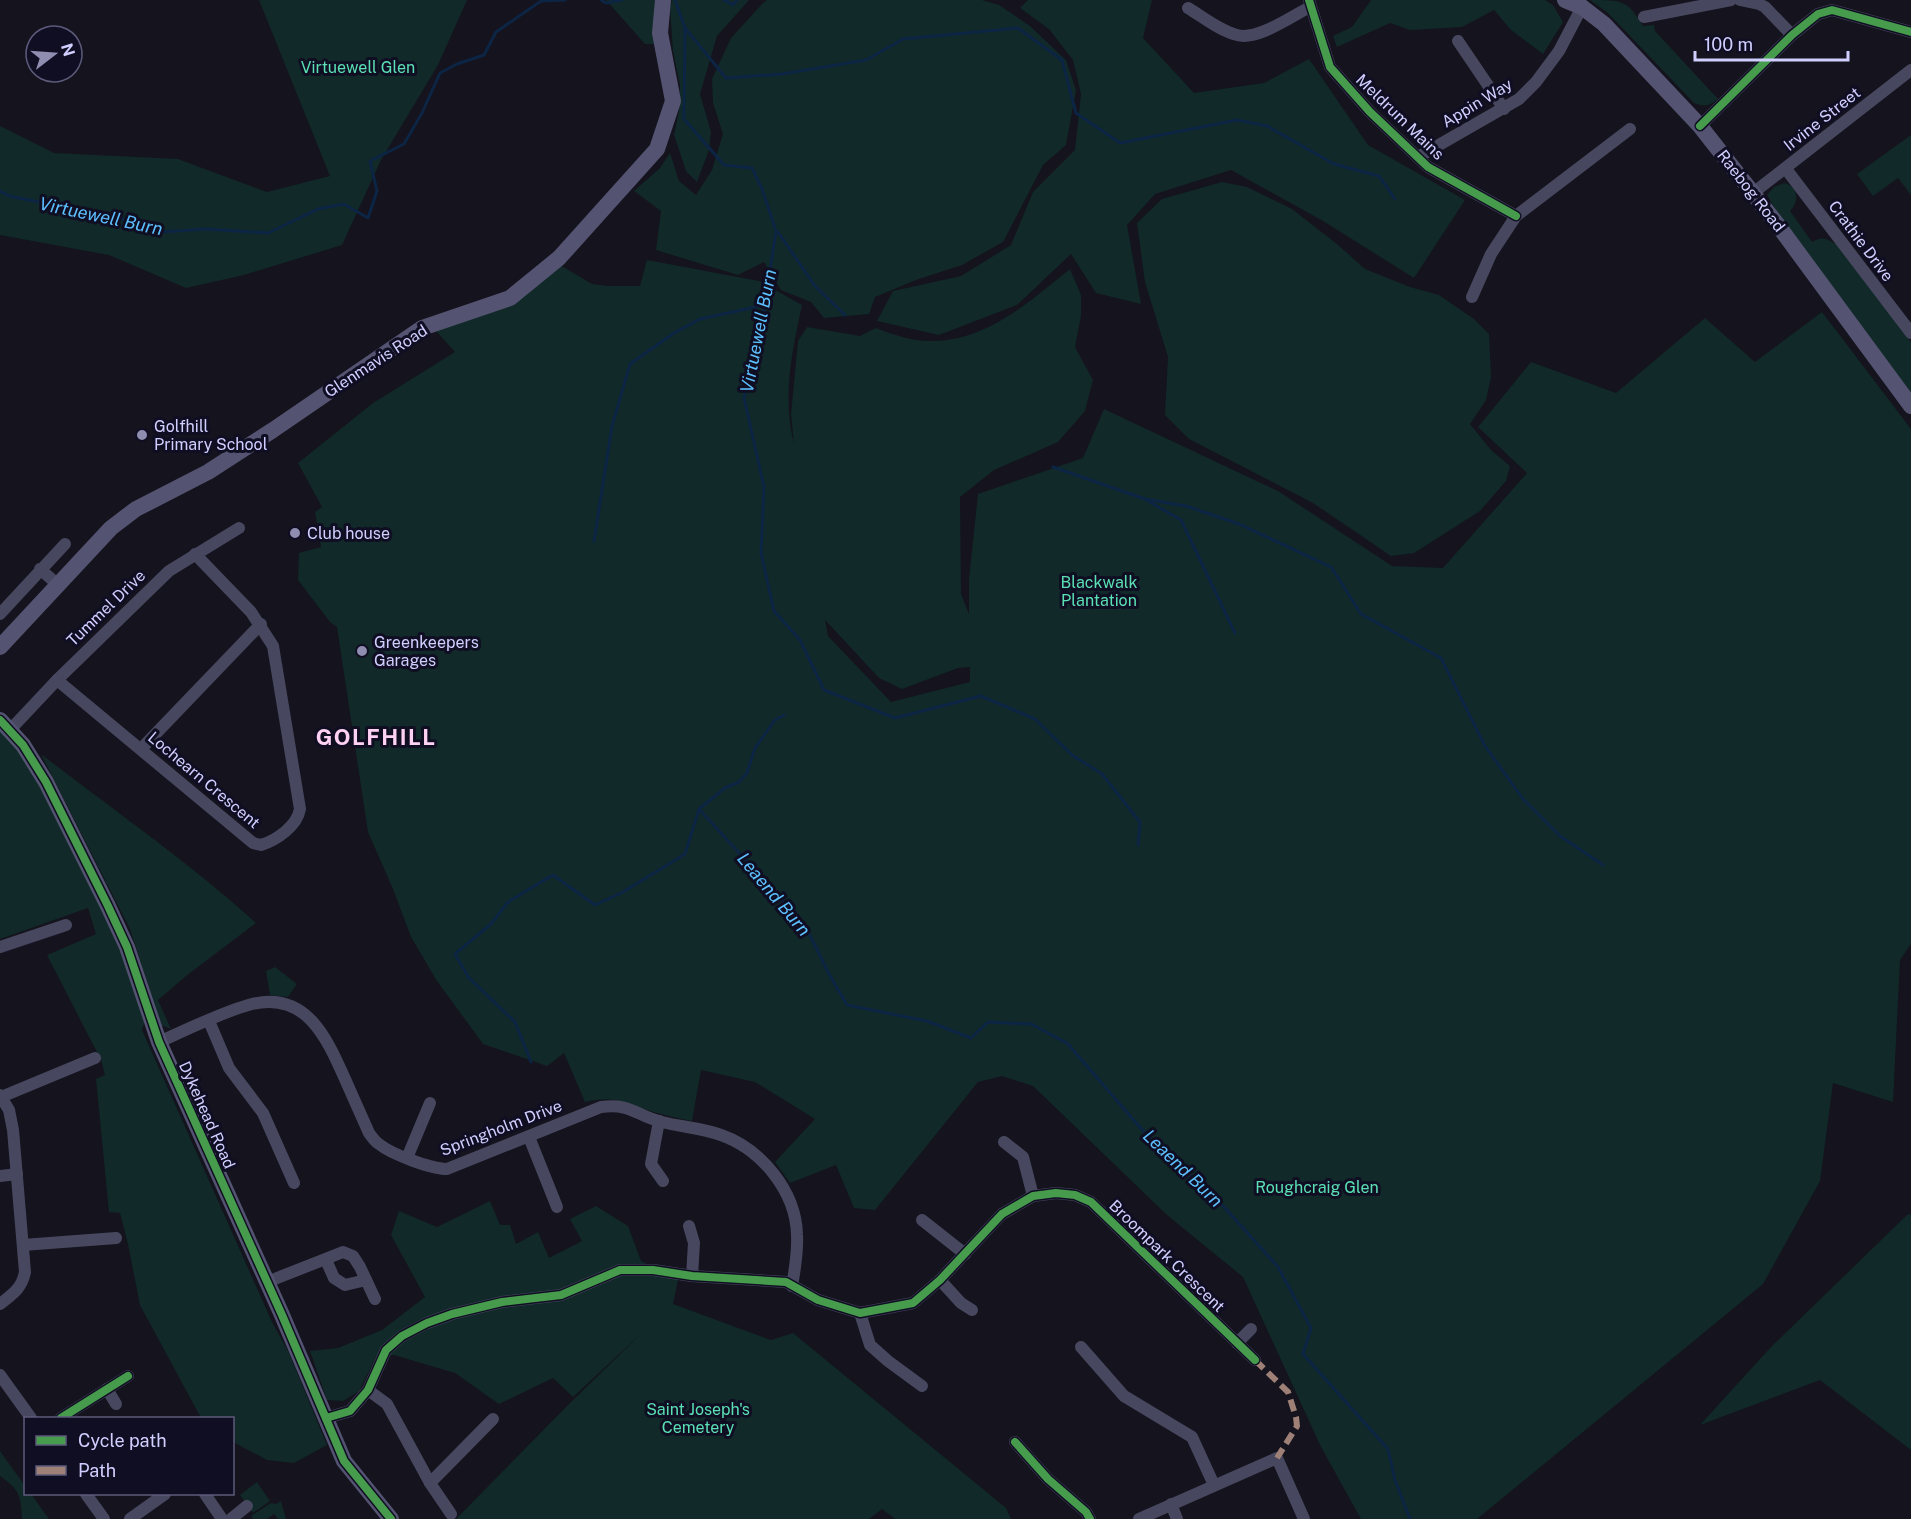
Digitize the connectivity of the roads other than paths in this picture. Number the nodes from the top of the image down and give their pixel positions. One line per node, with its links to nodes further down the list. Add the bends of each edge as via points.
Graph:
1 (663, 0): 27 (main road, Glenmavis Road, via 660,33 673,101 657,149 559,258 510,298 422,328 218,466 136,509 111,528)
2 (1565, 0): 6 (main road, Raebog Road)
3 (1731, 0): 8 (street)
4 (1740, 0): 10 (street, via 1765,7)
5 (1310, 4): 7 (street, Meldrum Mains, via 1253,36 1228,32); 16 (street, Meldrum Mains, via 1330,67)
6 (1582, 7): 13 (street, Appin Way, via 1559,51 1536,82); 14 (main road, Raebog Road, via 1604,24)
7 (1188, 8)
8 (1644, 17)
9 (1911, 32): 10 (street, via 1832,10 1818,14)
10 (1792, 35): 14 (street)
11 (1458, 41): 13 (street)
12 (1911, 70): 17 (street, Irvine Street)
13 (1504, 109): 16 (street, Appin Way)
14 (1700, 126): 18 (main road, Raebog Road)
15 (1630, 129): 19 (street)
16 (1418, 157): 19 (street, Meldrum Mains, via 1428,167)
17 (1786, 169): 18 (street, Irvine Street); 21 (street, Crathie Drive)
18 (1754, 193): 22 (main road, Raebog Road)
19 (1516, 216): 20 (street, via 1491,254)
20 (1472, 297)
21 (1911, 333)
22 (1911, 406)
23 (239, 528): 25 (street, Tummel Drive)
24 (65, 544): 26 (street)
25 (195, 554): 29 (street, Lochearn Crescent); 31 (street, Tummel Drive, via 169,571)
26 (40, 569): 27 (street); 28 (street)
27 (57, 584): 30 (main road, Glenmavis Road)
28 (0, 614)
29 (261, 624): 33 (street); 33 (street, Lochearn Crescent, via 273,646 300,809 298,818 281,836 261,846 252,843)
30 (0, 647)
31 (57, 680): 32 (street, Tummel Drive); 33 (street, Lochearn Crescent)
32 (5, 725): 37 (main road, Dykehead Road, via 46,782 108,906)
33 (141, 749)
34 (66, 925): 35 (street)
35 (0, 947)
36 (209, 1021): 37 (street, Springholm Drive); 44 (street, Springholm Drive, via 267,1002 283,1003 305,1015 328,1040 369,1133 378,1144); 48 (street, via 229,1068 263,1113)
37 (159, 1042): 60 (main road, Dykehead Road)
38 (95, 1058): 39 (street)
39 (1, 1096): 45 (street, via 9,1110)
40 (430, 1103): 44 (street)
41 (659, 1121): 42 (street, Springholm Drive, via 616,1105 601,1107); 47 (street, via 651,1164); 61 (street, Springholm Drive, via 721,1135 765,1162 794,1215 797,1233)
42 (529, 1137): 44 (street, Springholm Drive, via 447,1169); 50 (street)
43 (1004, 1142): 49 (street, via 1023,1156)
44 (407, 1158)
45 (17, 1174): 46 (street); 54 (street)
46 (0, 1176)
47 (663, 1181)
48 (294, 1183)
49 (1033, 1196): 55 (street, Broompark Crescent, via 1002,1214); 67 (street, Broompark Crescent, via 1056,1192 1091,1202)
50 (557, 1208)
51 (922, 1220): 55 (street)
52 (689, 1226): 57 (street, via 694,1243)
53 (116, 1238): 54 (street)
54 (23, 1245): 63 (street, via 23,1282)
55 (965, 1254): 59 (street, Broompark Crescent)
56 (328, 1259): 58 (street, via 334,1278 345,1285); 58 (street, via 343,1252 353,1256); 60 (street)
57 (692, 1276): 61 (street, Broompark Crescent, via 786,1282); 74 (street, Broompark Crescent, via 620,1269 561,1295 502,1302 444,1317 402,1336 386,1350)
58 (366, 1280): 62 (street)
59 (940, 1280): 64 (street); 65 (street, Broompark Crescent, via 913,1303)
60 (267, 1282): 78 (main road, Dykehead Road)
61 (792, 1286): 65 (street, Broompark Crescent, via 818,1300)
62 (375, 1299)
63 (0, 1304)
64 (972, 1310)
65 (860, 1313): 72 (street, via 870,1344)
66 (1251, 1329): 67 (street)
67 (1237, 1343): 69 (street, Broompark Crescent)
68 (1081, 1347): 82 (street, via 1125,1396 1192,1437)
69 (1256, 1360)
70 (0, 1375): 76 (street)
71 (128, 1376): 73 (street)
72 (922, 1386)
73 (107, 1389): 75 (street); 77 (street)
74 (368, 1390): 78 (street, Broompark Crescent, via 350,1411); 81 (street, via 387,1404)
75 (116, 1404)
76 (30, 1417)
77 (64, 1417)
78 (326, 1418): 93 (main road, Dykehead Road, via 344,1461)
79 (493, 1419): 81 (street)
80 (1015, 1442): 94 (street)
81 (430, 1483): 88 (street)
82 (1214, 1485): 86 (street); 97 (street, via 1277,1458)
83 (87, 1495): 89 (street)
84 (164, 1495): 90 (street)
85 (206, 1495): 91 (street)
86 (1172, 1504): 95 (street); 96 (street)
87 (248, 1506): 92 (street)
88 (451, 1514)
89 (104, 1519)
90 (130, 1519)
91 (222, 1519)
92 (231, 1519)
93 (391, 1519)
94 (1090, 1519)
95 (1139, 1519)
96 (1177, 1519)
97 (1304, 1519)

